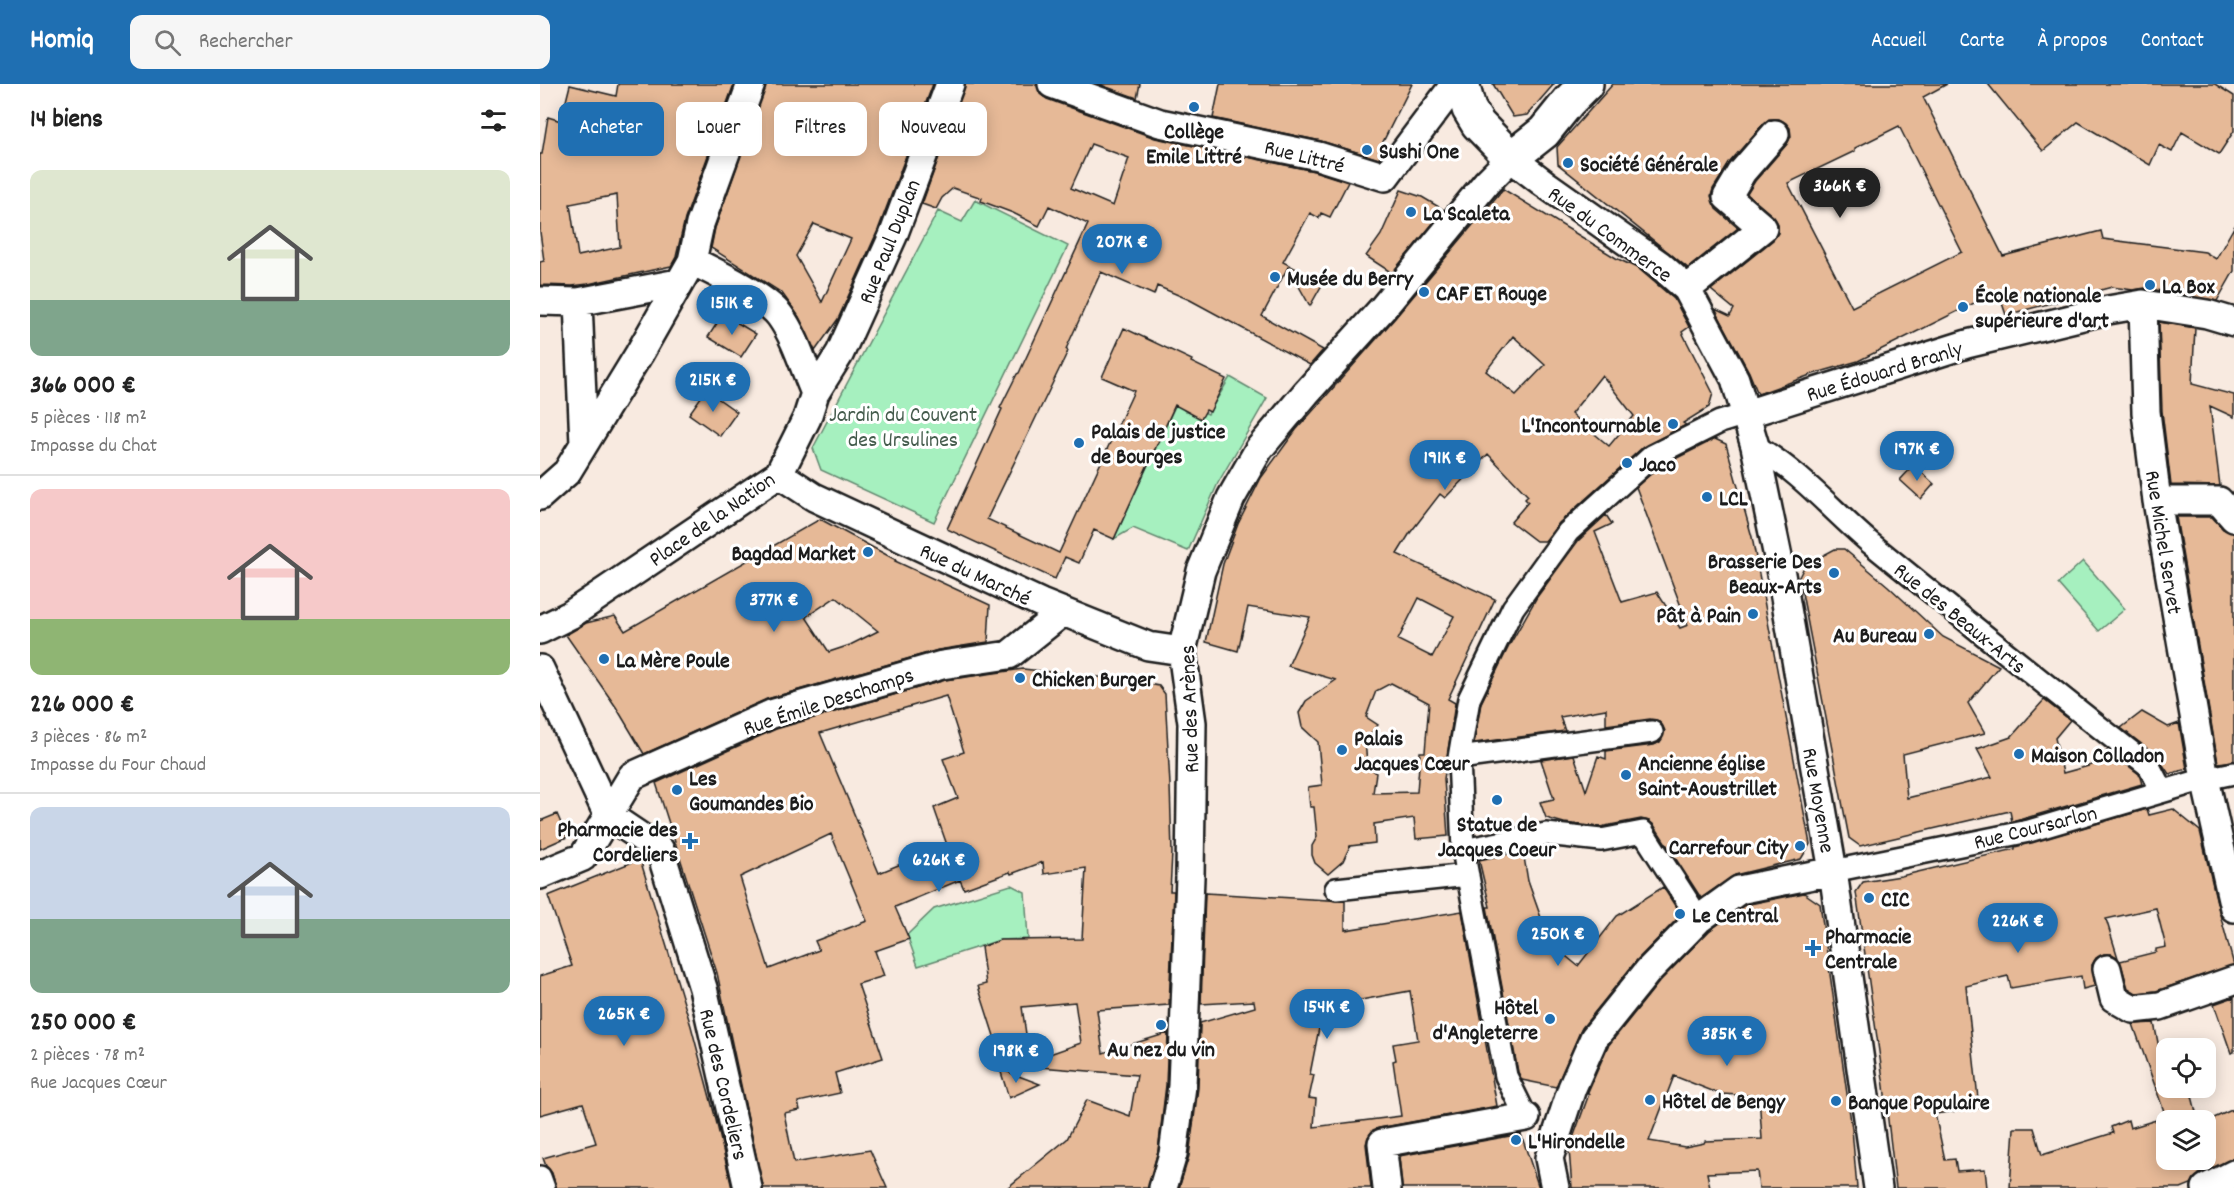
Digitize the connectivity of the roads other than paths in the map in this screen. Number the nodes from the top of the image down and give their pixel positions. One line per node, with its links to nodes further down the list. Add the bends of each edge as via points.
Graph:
1 (751, 84): 9 (street)
2 (950, 84): 15 (street, Rue Paul Duplan, via 894,236 840,353)
3 (1052, 84): 4 (street, Rue Littré, via 1160,123 1318,156 1385,177)
4 (1455, 84)
5 (1462, 84): 8 (street, via 1478,124)
6 (1586, 84): 8 (street, via 1544,132)
7 (1775, 134): 10 (street, via 1742,172 1727,197 1763,228)
8 (1511, 158): 10 (street, Rue du Commerce, via 1660,265); 25 (street, Rue des Arènes, via 1259,449 1231,498 1201,571)
9 (685, 272): 12 (street); 15 (street, via 750,292 779,314); 17 (street)
10 (1687, 290): 16 (street, Rue du Commerce, via 1735,379)
11 (540, 301): 12 (street)
12 (578, 302): 17 (street)
13 (2143, 304): 14 (street, Rue Édouard Branly); 16 (street, Rue Édouard Branly, via 1967,344); 21 (street, Rue Michel Servet, via 2146,412)
14 (2234, 322)
15 (815, 393): 19 (street, Place de la Nation)
16 (1746, 414): 18 (street, Rue Moyenne); 28 (street, via 1720,422 1652,456 1568,532 1513,608 1469,699)
17 (584, 444): 20 (street, via 567,472)
18 (1755, 446): 31 (street, Rue des Beaux-Arts, via 1774,456 1859,534 2149,766); 34 (street, Rue Moyenne)
19 (779, 474): 23 (street, Rue du Marché, via 814,497); 24 (street, Place de la Nation, via 570,615)
20 (540, 496)
21 (2157, 501): 22 (street, via 2219,501); 30 (street, Rue Michel Servet)
22 (2234, 518)
23 (1063, 612): 25 (street, Rue du Marché, via 1148,646); 32 (street, Rue Émile Deschamps, via 1009,656 942,665 771,714 649,768 632,776)
24 (540, 630)
25 (1182, 651): 47 (street, Rue des Arènes, via 1192,723 1190,877 1182,1086 1173,1154)
26 (540, 669): 32 (street)
27 (1652, 732): 28 (street)
28 (1459, 758): 33 (street)
29 (2234, 773): 30 (street, Rue Coursarlon)
30 (2205, 779): 31 (street, Rue Coursarlon); 38 (street, Rue Michel Servet)
31 (2162, 791): 34 (street, Rue Coursarlon, via 2029,831)
32 (608, 815): 35 (street, Rue Émile Deschamps, via 583,857); 46 (street, Rue des Cordeliers, via 660,850 703,988)
33 (1463, 850): 36 (street); 39 (street, via 1546,834 1601,840 1643,832)
34 (1833, 871): 39 (street, via 1739,890); 50 (street, Rue Moyenne)
35 (540, 875)
36 (1468, 875): 37 (street); 42 (street, via 1506,1076)
37 (1336, 889)
38 (2234, 908)
39 (1699, 919): 49 (street, via 1648,971 1594,1038 1572,1088 1549,1158)
40 (2107, 969): 41 (street, via 2114,998 2133,1009 2160,1006)
41 (2234, 980)
42 (1526, 1117): 48 (street, via 1382,1143)
43 (2234, 1174): 51 (street)
44 (540, 1177): 45 (street)
45 (544, 1188)
46 (748, 1188)
47 (1163, 1188)
48 (1387, 1188)
49 (1555, 1188)
50 (1878, 1188)
51 (2206, 1188)

